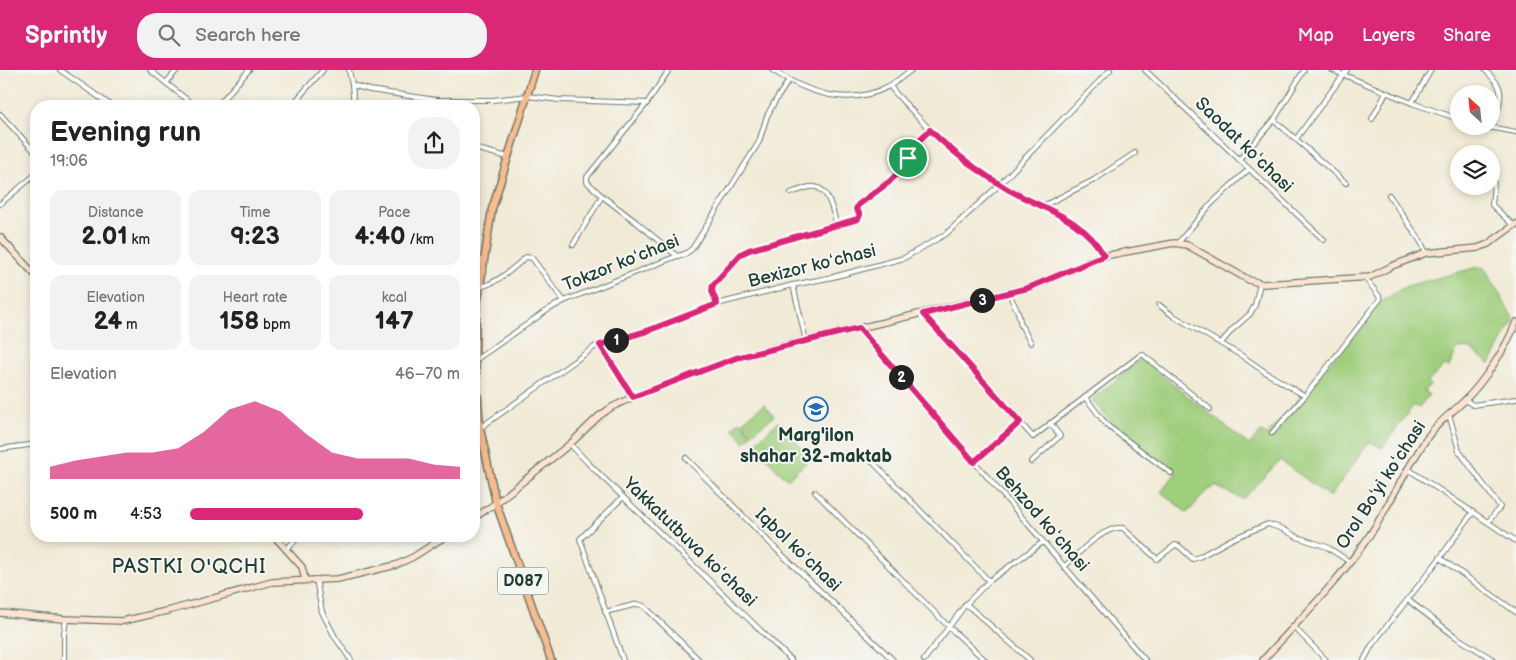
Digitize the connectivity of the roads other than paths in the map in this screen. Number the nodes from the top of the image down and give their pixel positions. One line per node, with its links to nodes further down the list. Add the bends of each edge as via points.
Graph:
1 (60, 70): 26 (street)
2 (150, 70): 20 (street)
3 (178, 70): 20 (street)
4 (249, 70): 28 (street)
5 (323, 70): 29 (street)
6 (349, 70): 21 (street)
7 (535, 70): 25 (main road, D087)
8 (669, 70): 31 (street)
9 (772, 70): 19 (street)
10 (911, 70): 23 (street)
11 (1110, 70): 49 (street, Bexizor koʻchasi)
12 (1145, 70): 45 (street, Saodat koʻchasi)
13 (1304, 70): 36 (street)
14 (1332, 70): 18 (street)
15 (1347, 70): 18 (street)
16 (1430, 70): 32 (street)
17 (1485, 70): 22 (street)
18 (1343, 74): 24 (street); 40 (street)
19 (789, 80): 23 (street, via 834,97 865,95); 63 (street, Tokzor koʻchasi, via 771,110 759,142 692,249)
20 (166, 83): 27 (street)
21 (352, 85): 25 (street, via 436,100); 30 (street)
22 (1498, 85)
23 (890, 86): 38 (street)
24 (1386, 93): 32 (street); 35 (street)
25 (528, 96): 31 (street); 44 (main road, D087)
26 (103, 100)
27 (187, 100)
28 (222, 100)
29 (296, 100)
30 (353, 100)
31 (647, 103): 53 (street, via 587,177 587,182)
32 (1412, 104): 34 (street)
33 (0, 114): 41 (street)
34 (1450, 116)
35 (1372, 119)
36 (1274, 120): 40 (street); 45 (street)
37 (1500, 129): 39 (street)
38 (930, 130): 49 (street, via 950,149); 57 (street, via 913,146 904,167 858,205 859,218)
39 (1516, 132)
40 (1296, 139): 48 (street)
41 (30, 146)
42 (480, 150): 44 (street)
43 (1134, 153): 55 (street, via 1088,183)
44 (508, 157): 66 (main road, D087, via 492,208)
45 (1239, 160): 46 (street, Saodat koʻchasi)
46 (1249, 169): 59 (street, Saodat koʻchasi); 60 (street, via 1211,204)
47 (30, 179): 54 (street)
48 (1346, 183)
49 (1000, 184): 55 (street); 70 (street, Bexizor koʻchasi, via 946,234 904,258)
50 (791, 193): 57 (street, via 810,187 822,190)
51 (1389, 195): 62 (street, via 1422,242)
52 (1493, 195): 56 (street, via 1492,204)
53 (602, 196): 61 (street); 63 (street)
54 (0, 204)
55 (1044, 206): 64 (street, via 1085,231)
56 (1515, 225): 62 (main road, via 1478,248)
57 (837, 226): 74 (street, via 741,254 713,285)
58 (0, 237): 67 (main road)
59 (1324, 240)
60 (1178, 243): 64 (main road); 69 (main road, via 1188,245)
61 (573, 245)
62 (1426, 253): 68 (main road)
63 (677, 256): 73 (street, Tokzor koʻchasi)
64 (1104, 256): 72 (main road)
65 (480, 260): 66 (street)
66 (484, 261): 71 (main road, D087)
67 (30, 270)
68 (1365, 278): 69 (main road); 84 (street, via 1380,299)
69 (1260, 283): 81 (street, via 1250,314)
70 (793, 285): 74 (street, Bexizor koʻchasi); 79 (street)
71 (480, 287): 73 (street, via 497,280 529,257)
72 (1010, 293): 76 (main road); 80 (street)
73 (564, 301): 83 (street, Tokzor koʻchasi)
74 (717, 304): 82 (street, Bexizor koʻchasi)
75 (1159, 305): 81 (street)
76 (923, 314): 78 (main road); 91 (street)
77 (1516, 322): 88 (main road, Orol Boʻyi koʻchasi, via 1490,369)
78 (859, 328): 79 (main road); 100 (street, Behzod koʻchasi)
79 (806, 341): 85 (main road, via 736,358)
80 (1031, 343)
81 (1221, 343): 84 (street)
82 (600, 345): 85 (street); 93 (street, Bexizor koʻchasi, via 584,353)
83 (480, 357)
84 (1305, 396): 94 (street)
85 (633, 397): 95 (main road, via 599,416)
86 (1085, 397): 89 (street, via 1142,354); 92 (street); 103 (street, via 1109,427)
87 (1516, 399): 88 (street, via 1473,405)
88 (1465, 400): 90 (main road, Orol Boʻyi koʻchasi)
89 (1210, 409)
90 (1449, 414): 102 (main road, Orol Boʻyi koʻchasi, via 1428,436); 109 (street, via 1459,451 1500,507)
91 (1020, 422): 92 (street, via 1033,437); 100 (street)
92 (1050, 424): 101 (street, via 1060,436)
93 (480, 428): 106 (main road, D087)
94 (1272, 433)
95 (570, 444): 105 (street, Yakkatutbuva koʻchasi); 106 (main road)
96 (30, 445): 97 (street)
97 (0, 449)
98 (868, 457): 121 (street)
99 (686, 458): 138 (street, Iqbol koʻchasi)
100 (974, 462): 114 (street, Behzod koʻchasi)
101 (1031, 462)
102 (1408, 469): 107 (street); 117 (main road, Orol Boʻyi koʻchasi)
103 (1171, 473)
104 (815, 492): 128 (street)
105 (623, 497): 124 (street, via 580,539); 130 (street, Yakkatutbuva koʻchasi)
106 (496, 503): 108 (main road); 133 (main road, D087)
107 (1473, 512): 109 (street); 116 (street)
108 (480, 514)
109 (1488, 522): 110 (street)
110 (1516, 541)
111 (280, 542): 115 (main road)
112 (294, 542): 115 (street)
113 (437, 542): 119 (main road, via 396,566 338,579)
114 (1043, 542): 118 (street, Behzod koʻchasi); 121 (street)
115 (286, 549): 120 (main road, via 302,567)
116 (1440, 558): 122 (street); 125 (street)
117 (1350, 562): 118 (street, via 1327,547 1268,524 1193,559 1175,545 1157,559 1123,528 1118,528 1094,540); 129 (main road, Orol Boʻyi koʻchasi)
118 (1064, 567): 142 (street, Behzod koʻchasi)
119 (316, 579): 120 (main road); 131 (street, via 322,612)
120 (305, 580): 127 (main road, via 272,582 123,621)
121 (989, 580): 123 (street)
122 (1408, 600): 145 (street); 146 (street, via 1456,637)
123 (966, 604): 128 (street); 141 (street)
124 (605, 612): 134 (street); 135 (street, via 638,604 644,606)
125 (1516, 612)
126 (0, 613): 127 (main road)
127 (66, 619): 132 (street)
128 (949, 626): 139 (street); 140 (street)
129 (1293, 626): 143 (main road, Orol Boʻyi koʻchasi); 144 (street)
130 (786, 655): 136 (street); 137 (street, Yakkatutbuva koʻchasi)
131 (349, 659)
132 (64, 660)
133 (550, 660)
134 (623, 660)
135 (699, 660)
136 (782, 660)
137 (791, 660)
138 (893, 660)
139 (924, 660)
140 (985, 660)
141 (1030, 660)
142 (1144, 660)
143 (1263, 660)
144 (1326, 660)
145 (1364, 660)
146 (1494, 660)

